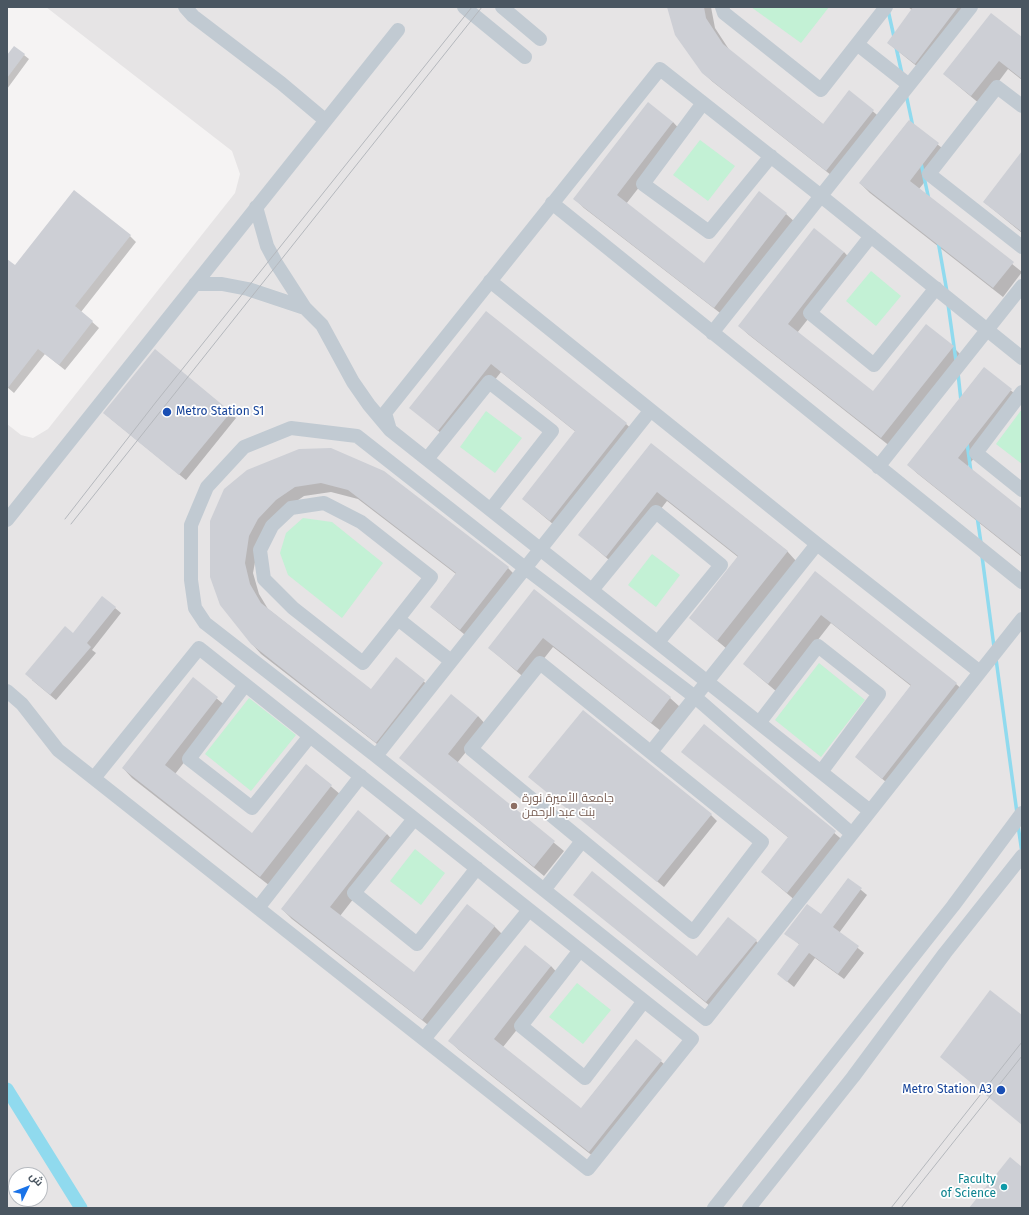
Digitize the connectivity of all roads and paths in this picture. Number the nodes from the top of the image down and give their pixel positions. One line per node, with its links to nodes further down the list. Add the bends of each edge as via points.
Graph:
1 (185, 7): 14 (street)
2 (464, 7): 10 (street)
3 (502, 7): 8 (street)
4 (722, 7): 9 (street, via 724,13 821,90)
5 (886, 7): 9 (street)
6 (971, 7): 11 (street)
7 (398, 30): 14 (street)
8 (540, 39)
9 (857, 44): 11 (street)
10 (525, 57)
11 (909, 85): 16 (street)
12 (703, 103): 15 (street); 15 (street, via 643,184 709,232); 17 (street, via 660,69)
13 (1022, 106): 20 (street, via 997,87 929,174)
14 (325, 120): 18 (street)
15 (771, 156): 16 (street)
16 (821, 196): 19 (street); 27 (street)
17 (552, 203): 21 (street); 27 (street)
18 (256, 207): 22 (street); 25 (street, via 267,246)
19 (871, 236): 24 (street); 24 (street, via 810,313 874,365)
20 (1022, 247)
21 (490, 281): 30 (street); 31 (street, via 385,414)
22 (195, 284): 25 (street, via 229,285); 36 (street)
23 (1022, 286): 26 (street)
24 (936, 288): 26 (street)
25 (305, 308): 31 (street, via 322,325 354,382)
26 (987, 330): 28 (street); 33 (street)
27 (712, 333): 33 (street)
28 (1022, 358)
29 (1022, 392): 34 (street, via 976,453)
30 (650, 411): 37 (street); 38 (street)
31 (390, 430): 32 (street)
32 (427, 459): 35 (street); 35 (street, via 489,382 552,430)
33 (878, 466): 40 (street)
34 (1022, 490)
35 (491, 509): 38 (street)
36 (7, 520)
37 (817, 544): 46 (street); 47 (street)
38 (541, 548): 39 (street); 41 (street)
39 (525, 568): 45 (street); 50 (street); 54 (street, via 357,436 291,428 244,447 206,486 191,525 191,580 195,608 205,623)
40 (1022, 582)
41 (592, 590): 44 (street); 44 (street, via 656,512 721,565)
42 (398, 619): 42 (street, via 431,577 361,522 324,503 291,508 272,526 260,550 264,580 293,608 363,663); 45 (street)
43 (1022, 619): 46 (street)
44 (658, 642): 47 (street)
45 (451, 661): 54 (street)
46 (980, 672): 58 (street)
47 (707, 681): 50 (street); 51 (street)
48 (245, 685): 52 (street); 52 (street, via 189,759 252,808); 57 (street, via 199,648)
49 (7, 691): 57 (street, via 22,704 58,750)
50 (695, 698): 53 (street); 61 (street)
51 (759, 723): 55 (street); 55 (street, via 818,646 880,694)
52 (310, 736): 56 (street)
53 (651, 752): 62 (street, via 540,663 471,749); 62 (street, via 762,842 693,932)
54 (376, 756): 65 (street)
55 (821, 772): 58 (street)
56 (361, 776): 60 (street); 66 (street)
57 (94, 778): 66 (street)
58 (870, 811): 61 (street)
59 (1022, 813): 71 (street, via 954,906)
60 (414, 819): 64 (street); 64 (street, via 354,893 417,944)
61 (852, 834): 65 (street, via 706,1019)
62 (582, 841): 65 (street)
63 (1022, 856): 72 (street)
64 (477, 868): 67 (street)
65 (544, 890)
66 (258, 908): 70 (street)
67 (529, 910): 68 (street); 70 (street)
68 (580, 950): 69 (street); 69 (street, via 521,1026 585,1078)
69 (644, 1001): 70 (street, via 692,1039 588,1169)
70 (424, 1039)
71 (714, 1208)
72 (749, 1208)

